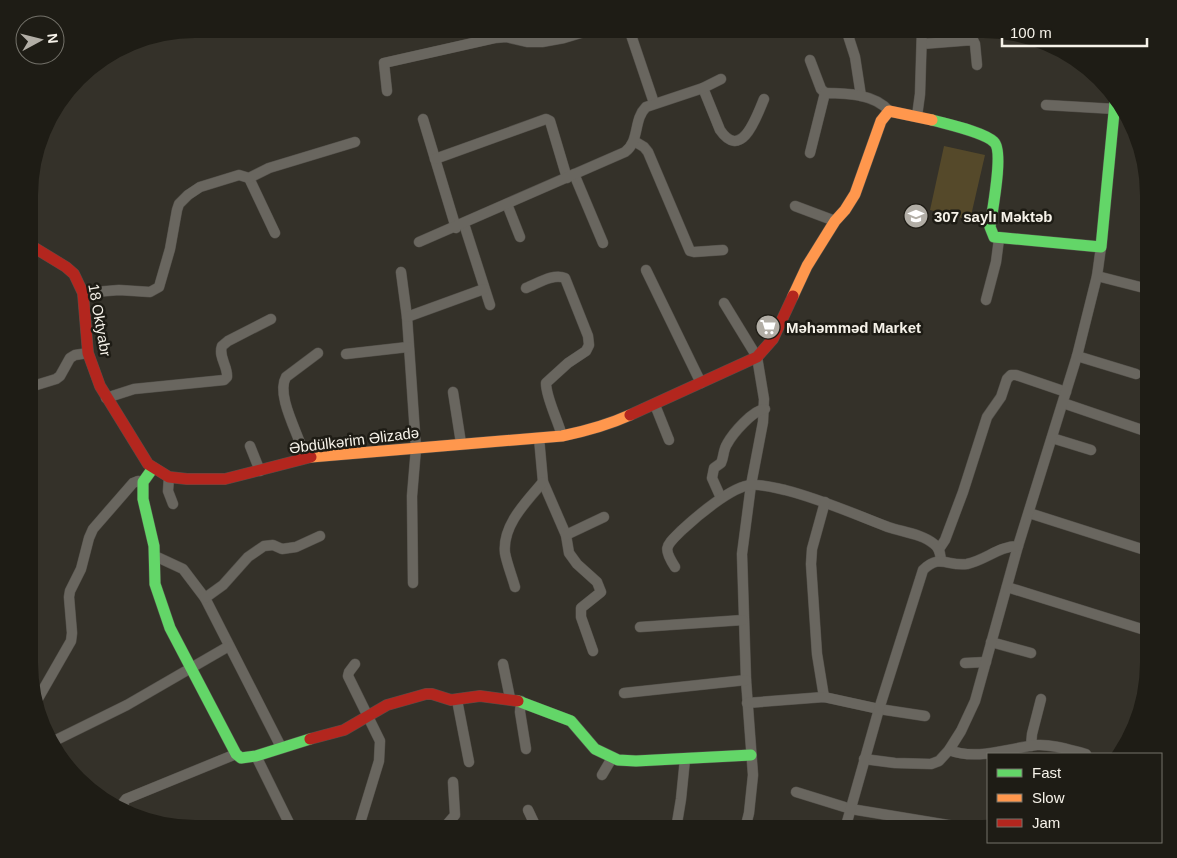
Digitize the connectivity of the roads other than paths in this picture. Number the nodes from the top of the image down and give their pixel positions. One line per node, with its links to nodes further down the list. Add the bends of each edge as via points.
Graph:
1 (498, 37): 12 (street, via 384,63)
2 (513, 37): 3 (street, via 535,42)
3 (551, 37)
4 (632, 38): 16 (street)
5 (849, 38): 14 (street)
6 (922, 38): 7 (street)
7 (922, 44): 9 (street, via 973,40); 21 (street)
8 (810, 60): 13 (street)
9 (976, 65)
10 (721, 79): 11 (street)
11 (703, 88): 15 (street, via 720,130 724,136 736,140 747,135); 16 (street)
12 (388, 91)
13 (825, 93): 14 (street); 25 (street)
14 (860, 96): 20 (street, via 880,103)
15 (764, 99)
16 (654, 103): 23 (street, via 641,112)
17 (1046, 105): 18 (street)
18 (1112, 105)
19 (1115, 110): 38 (street)
20 (889, 112): 21 (street); 31 (street, Əbdülkərim Əlizadə, via 882,121 855,194)
21 (917, 116): 35 (street, via 995,143 998,157 990,227 992,235)
22 (423, 119): 26 (street)
23 (634, 140): 27 (street, via 632,147 625,152); 40 (street, via 648,152 690,251)
24 (354, 142): 28 (street, via 269,168)
25 (810, 153)
26 (435, 159): 27 (street, via 546,119 550,121); 32 (street)
27 (570, 176): 29 (street); 37 (street)
28 (250, 178): 33 (street); 47 (street, via 239,175 212,182 188,195 180,204 159,287 155,290)
29 (508, 204): 32 (street); 34 (street)
30 (796, 206): 31 (street)
31 (835, 221): 58 (street, Əbdülkərim Əlizadə, via 796,287 773,339)
32 (460, 226): 36 (street); 46 (street)
33 (275, 233)
34 (520, 237)
35 (999, 239): 38 (street); 48 (street)
36 (419, 242)
37 (603, 243)
38 (1101, 247): 43 (street)
39 (38, 250): 47 (street, 18 Oktyabr, via 74,274)
40 (723, 250)
41 (646, 270): 60 (street)
42 (401, 272): 51 (street)
43 (1097, 276): 44 (street); 57 (street)
44 (1139, 287)
45 (526, 288): 69 (street, via 554,277 565,278 588,336 586,351 546,383)
46 (484, 289): 50 (street); 51 (street)
47 (83, 293): 54 (street, 18 Oktyabr)
48 (986, 300)
49 (724, 303): 58 (street)
50 (490, 305)
51 (407, 317): 53 (street)
52 (271, 319): 64 (street, via 222,346 221,354 228,373 224,380 134,389)
53 (408, 347): 56 (street); 75 (street)
54 (88, 353): 61 (street, via 70,358 60,376); 64 (street, 18 Oktyabr)
55 (318, 353): 77 (street, via 283,381 286,408)
56 (346, 354)
57 (1077, 356): 59 (street); 63 (street)
58 (757, 357): 60 (street, Əbdülkərim Əlizadə); 67 (street)
59 (1136, 374)
60 (701, 383): 66 (street, Əbdülkərim Əlizadə)
61 (38, 385)
62 (453, 392): 73 (street)
63 (1066, 392): 65 (street); 93 (street, via 1016,375 1007,378 1001,397 987,416 963,492)
64 (106, 398): 78 (street, 18 Oktyabr)
65 (1063, 403): 68 (street); 71 (street)
66 (655, 405): 69 (street, Əbdülkərim Əlizadə, via 600,428); 72 (street)
67 (765, 408): 83 (street); 84 (street, via 753,414 727,442 722,463 714,468 712,478)
68 (1139, 429)
69 (562, 436): 70 (street, Əbdülkərim Əlizadə)
70 (539, 438): 73 (street, Əbdülkərim Əlizadə); 82 (street)
71 (1052, 438): 76 (street); 87 (street)
72 (669, 440)
73 (461, 443): 75 (street, Əbdülkərim Əlizadə)
74 (250, 446): 79 (street)
75 (416, 448): 77 (street, Əbdülkərim Əlizadə); 97 (street, via 412,496)
76 (1091, 450)
77 (305, 458): 79 (street, Əbdülkərim Əlizadə)
78 (153, 468): 80 (street, Əbdülkərim Əlizadə); 81 (street)
79 (260, 471): 80 (street, Əbdülkərim Əlizadə, via 225,479)
80 (169, 477): 86 (street, via 168,491)
81 (143, 482): 94 (street, via 143,499); 114 (street, via 133,483 93,529 78,578 70,591 71,641)
82 (543, 482): 89 (street); 98 (street, via 518,514 505,539 505,553)
83 (751, 485): 84 (street); 85 (street, via 780,489); 101 (street, via 742,554)
84 (721, 498): 96 (street, via 672,540 666,549)
85 (825, 502): 93 (street, via 924,538); 116 (street, via 811,564)
86 (174, 504)
87 (1029, 513): 91 (street); 92 (street)
88 (604, 517): 89 (street)
89 (566, 535): 106 (street, via 569,553 597,582 601,592 581,608)
90 (320, 536): 100 (street, via 296,547 264,546)
91 (1018, 546): 95 (street, via 1001,548 968,564); 99 (street)
92 (1139, 548)
93 (939, 549): 95 (street)
94 (155, 556): 100 (street, via 183,569); 112 (street, via 153,575 162,608)
95 (941, 560): 121 (street, via 934,561 923,570)
96 (675, 567)
97 (413, 583)
98 (515, 587)
99 (1007, 587): 103 (street); 104 (street)
100 (205, 598): 105 (street)
101 (743, 620): 102 (street); 113 (street)
102 (640, 627)
103 (1139, 628)
104 (991, 642): 107 (street); 108 (street)
105 (229, 646): 112 (street); 126 (street)
106 (592, 651)
107 (1031, 653)
108 (986, 662): 109 (street); 128 (street, via 968,719)
109 (965, 663)
110 (355, 664): 123 (street, via 348,676)
111 (503, 664): 119 (street)
112 (191, 667): 124 (street, via 127,705); 133 (street)
113 (746, 680): 115 (street); 120 (street)
114 (41, 693)
115 (624, 693)
116 (824, 697): 120 (street); 121 (street)
117 (1041, 699): 125 (street)
118 (457, 700): 119 (street, via 480,696); 123 (street, via 426,694 387,705); 139 (street)
119 (515, 700): 127 (street); 136 (street, via 571,721 595,749)
120 (747, 703): 135 (street)
121 (879, 709): 122 (street); 138 (street)
122 (925, 716)
123 (367, 717): 126 (street, via 344,730); 147 (street, via 380,741 381,750)
124 (57, 740)
125 (1031, 746): 129 (street); 132 (street, via 1054,746)
126 (281, 747): 134 (street)
127 (526, 749)
128 (949, 750): 130 (street); 138 (street, via 939,761 931,764)
129 (1014, 752): 131 (street)
130 (987, 753)
131 (991, 753)
132 (1082, 753)
133 (236, 754): 134 (street, via 240,758); 143 (street, via 126,799)
134 (256, 756): 146 (street)
135 (751, 756): 137 (street); 151 (street, via 752,792)
136 (612, 758): 137 (street, via 626,761); 140 (street)
137 (685, 759): 150 (street)
138 (864, 759): 144 (street)
139 (468, 762)
140 (602, 774)
141 (453, 782): 148 (street, via 455,815)
142 (796, 792): 144 (street)
143 (123, 803)
144 (851, 809): 152 (street); 153 (street)
145 (528, 810): 149 (street)
146 (284, 820)
147 (361, 820)
148 (451, 820)
149 (533, 820)
150 (678, 820)
151 (747, 820)
152 (848, 820)
153 (918, 820)

